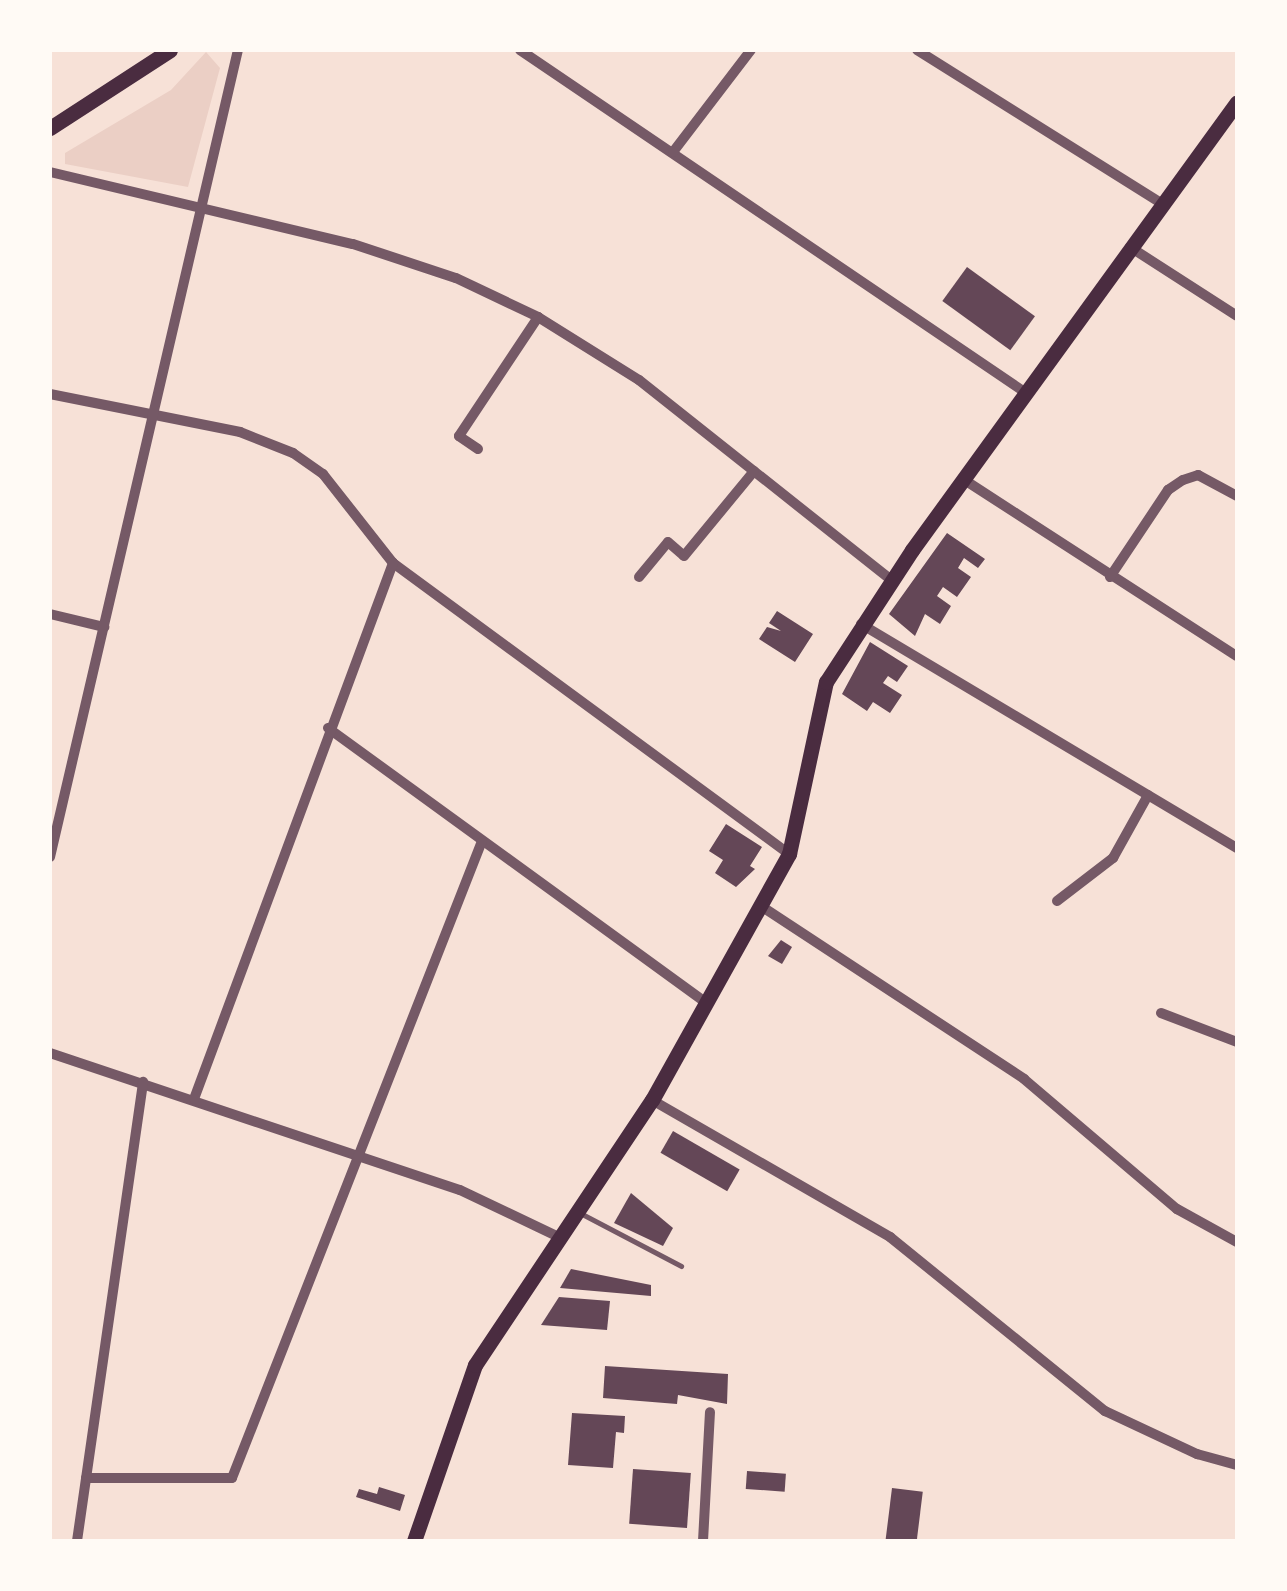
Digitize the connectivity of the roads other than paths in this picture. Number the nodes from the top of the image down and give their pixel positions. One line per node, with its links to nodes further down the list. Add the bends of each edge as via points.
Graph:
1 (170, 50): 7 (main road)
2 (238, 50): 11 (street)
3 (520, 50): 8 (street)
4 (751, 50): 8 (street)
5 (917, 50): 10 (street)
6 (1237, 102): 10 (main road)
7 (50, 128)
8 (673, 152): 15 (street)
9 (50, 172): 11 (street)
10 (1160, 203): 12 (main road)
11 (202, 209): 14 (street, via 353,244 456,278); 17 (street)
12 (1130, 247): 13 (street); 15 (main road)
13 (1237, 316)
14 (538, 317): 18 (street, via 460,436); 19 (street, via 639,380)
15 (1026, 393): 20 (main road)
16 (50, 394): 17 (street)
17 (154, 416): 22 (street, via 240,432 293,453 324,474); 28 (street)
18 (478, 449)
19 (754, 471): 23 (street, via 684,556 668,542); 25 (street)
20 (963, 480): 24 (street); 25 (main road)
21 (1237, 496): 24 (street, via 1198,475 1183,480 1168,490)
22 (393, 563): 30 (street); 35 (street)
23 (639, 577)
24 (1110, 578): 29 (street)
25 (892, 580): 27 (main road)
26 (50, 614): 28 (street)
27 (860, 624): 31 (street); 35 (main road, via 820,699)
28 (104, 627): 32 (street)
29 (1237, 656)
30 (328, 728): 33 (street); 44 (street)
31 (1148, 795): 34 (street); 37 (street, via 1113,858)
32 (53, 831): 36 (street)
33 (482, 841): 39 (street); 46 (street)
34 (1237, 848)
35 (789, 854): 38 (main road)
36 (50, 856)
37 (1057, 900)
38 (761, 906): 39 (main road); 49 (street, via 1024,1079 1177,1209)
39 (707, 1002): 45 (main road)
40 (1161, 1014): 41 (street)
41 (1237, 1042)
42 (50, 1053): 43 (street)
43 (143, 1082): 44 (street); 53 (street)
44 (194, 1100): 46 (street)
45 (652, 1100): 47 (main road); 52 (street, via 890,1237 1104,1411)
46 (362, 1157): 48 (street, via 460,1190); 53 (street, via 232,1478)
47 (574, 1210): 48 (main road); 50 (lane)
48 (557, 1236): 55 (main road, via 476,1365)
49 (1237, 1242)
50 (682, 1266)
51 (710, 1412): 56 (street)
52 (1237, 1465)
53 (86, 1478): 54 (street)
54 (77, 1541)
55 (414, 1541)
56 (703, 1541)

